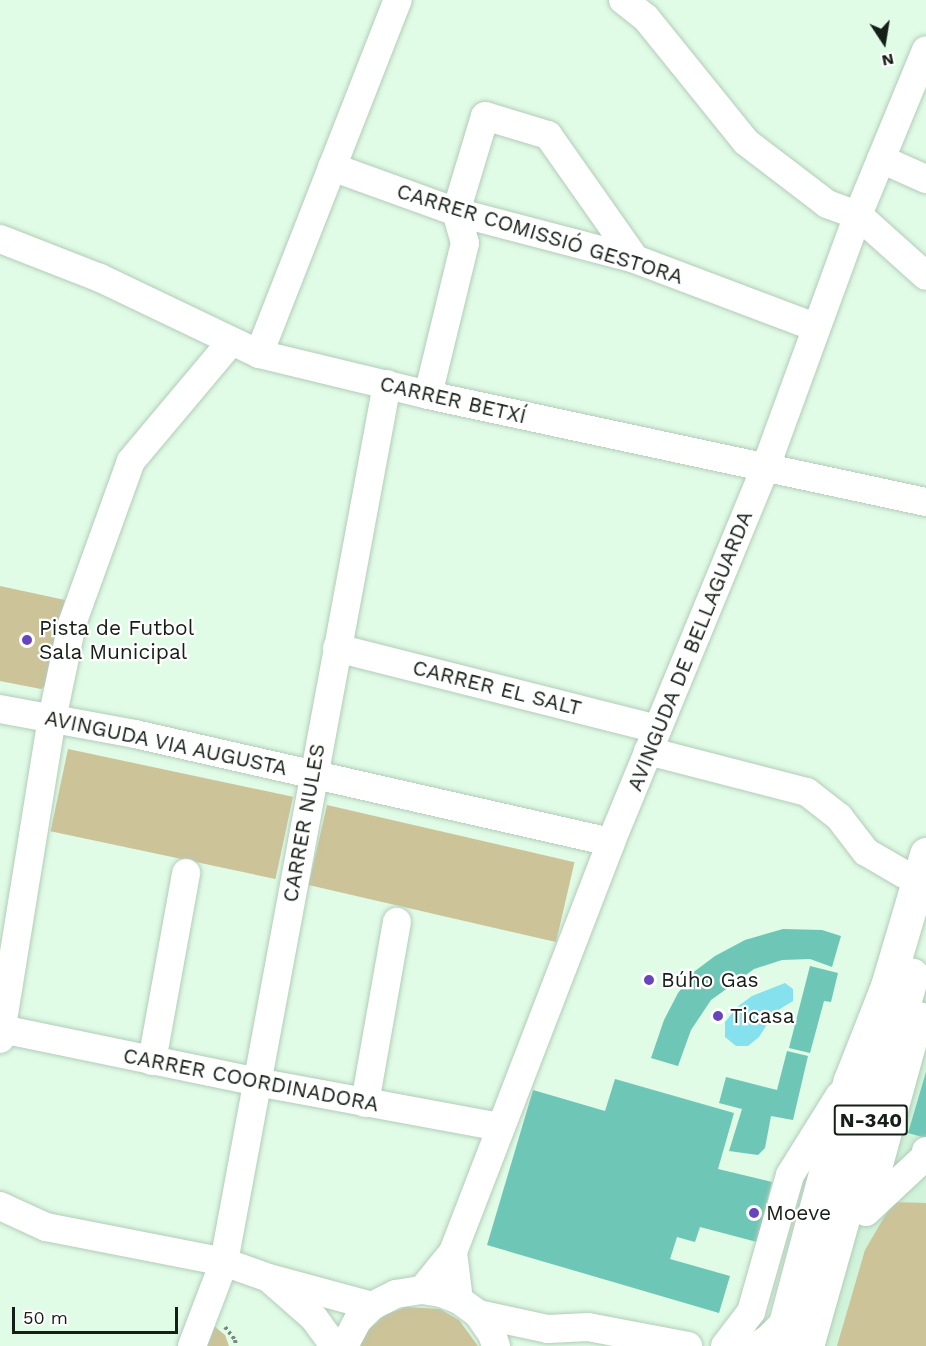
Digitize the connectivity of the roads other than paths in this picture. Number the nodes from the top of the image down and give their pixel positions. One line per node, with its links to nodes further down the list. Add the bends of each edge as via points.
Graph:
1 (399, 0): 5 (street)
2 (623, 0): 8 (street, via 646,18 746,142 827,204)
3 (926, 50): 4 (street, AVINGUDA DE BELLAGUARDA)
4 (881, 159): 6 (street); 8 (street, AVINGUDA DE BELLAGUARDA)
5 (332, 167): 7 (street, CARRER COMISSIÓ GESTORA); 14 (street)
6 (926, 179)
7 (456, 212): 10 (street, CARRER COMISSIÓ GESTORA); 10 (street, via 485,116 548,135); 16 (street, via 465,243)
8 (858, 216): 11 (street); 12 (street, AVINGUDA DE BELLAGUARDA)
9 (0, 239): 13 (street, CARRER BETXÍ, via 100,278)
10 (635, 259): 12 (street, CARRER COMISSIÓ GESTORA)
11 (926, 276)
12 (815, 327): 17 (street, AVINGUDA DE BELLAGUARDA)
13 (231, 342): 14 (street, CARRER BETXÍ); 21 (street, via 131,460 72,624)
14 (259, 354): 15 (street, CARRER BETXÍ)
15 (387, 384): 16 (street, CARRER BETXÍ); 19 (street, CARRER NULES)
16 (428, 395): 17 (street, CARRER BETXÍ)
17 (765, 469): 18 (street, CARRER BETXÍ); 22 (street, AVINGUDA DE BELLAGUARDA)
18 (926, 502)
19 (337, 648): 22 (street, CARRER EL SALT); 23 (street, CARRER NULES)
20 (0, 709): 21 (street, AVINGUDA VIA AUGUSTA)
21 (52, 719): 23 (street, AVINGUDA VIA AUGUSTA); 31 (street)
22 (652, 740): 24 (street, AVINGUDA DE BELLAGUARDA); 26 (street, CARRER EL SALT, via 807,792 839,817 866,852)
23 (313, 773): 24 (street, AVINGUDA VIA AUGUSTA); 34 (street, CARRER NULES)
24 (611, 842): 36 (street, AVINGUDA DE BELLAGUARDA)
25 (926, 847): 26 (street)
26 (915, 864): 33 (highway, via 887,986)
27 (186, 873): 32 (street)
28 (397, 922): 35 (street)
29 (926, 922): 30 (highway, N-340)
30 (919, 1009): 39 (street); 40 (highway, N-340)
31 (1, 1034): 32 (street, CARRER COORDINADORA)
32 (152, 1061): 34 (street, CARRER COORDINADORA)
33 (850, 1080): 47 (highway); 53 (street, via 790,1175 751,1311)
34 (257, 1082): 35 (street, CARRER COORDINADORA); 42 (street, CARRER NULES)
35 (365, 1103): 36 (street, CARRER COORDINADORA)
36 (500, 1127): 41 (street, AVINGUDA DE BELLAGUARDA)
37 (926, 1151): 39 (street)
38 (0, 1206): 42 (street, via 46,1227)
39 (866, 1212): 40 (street)
40 (837, 1240): 55 (highway, N-340)
41 (453, 1252): 44 (street, AVINGUDA DE BELLAGUARDA); 46 (street, AVINGUDA DE BELLAGUARDA)
42 (224, 1262): 43 (street); 48 (street, CARRER NULES)
43 (268, 1278): 45 (street); 49 (street, via 314,1318)
44 (422, 1290): 45 (street, via 396,1293); 46 (street, via 441,1293)
45 (372, 1306): 50 (street, via 358,1320)
46 (469, 1307): 51 (street, via 492,1334); 52 (street, via 549,1329 588,1327)
47 (782, 1334): 54 (street)
48 (192, 1346)
49 (334, 1346)
50 (344, 1346)
51 (496, 1346)
52 (688, 1346)
53 (725, 1346)
54 (756, 1346)
55 (807, 1346)

